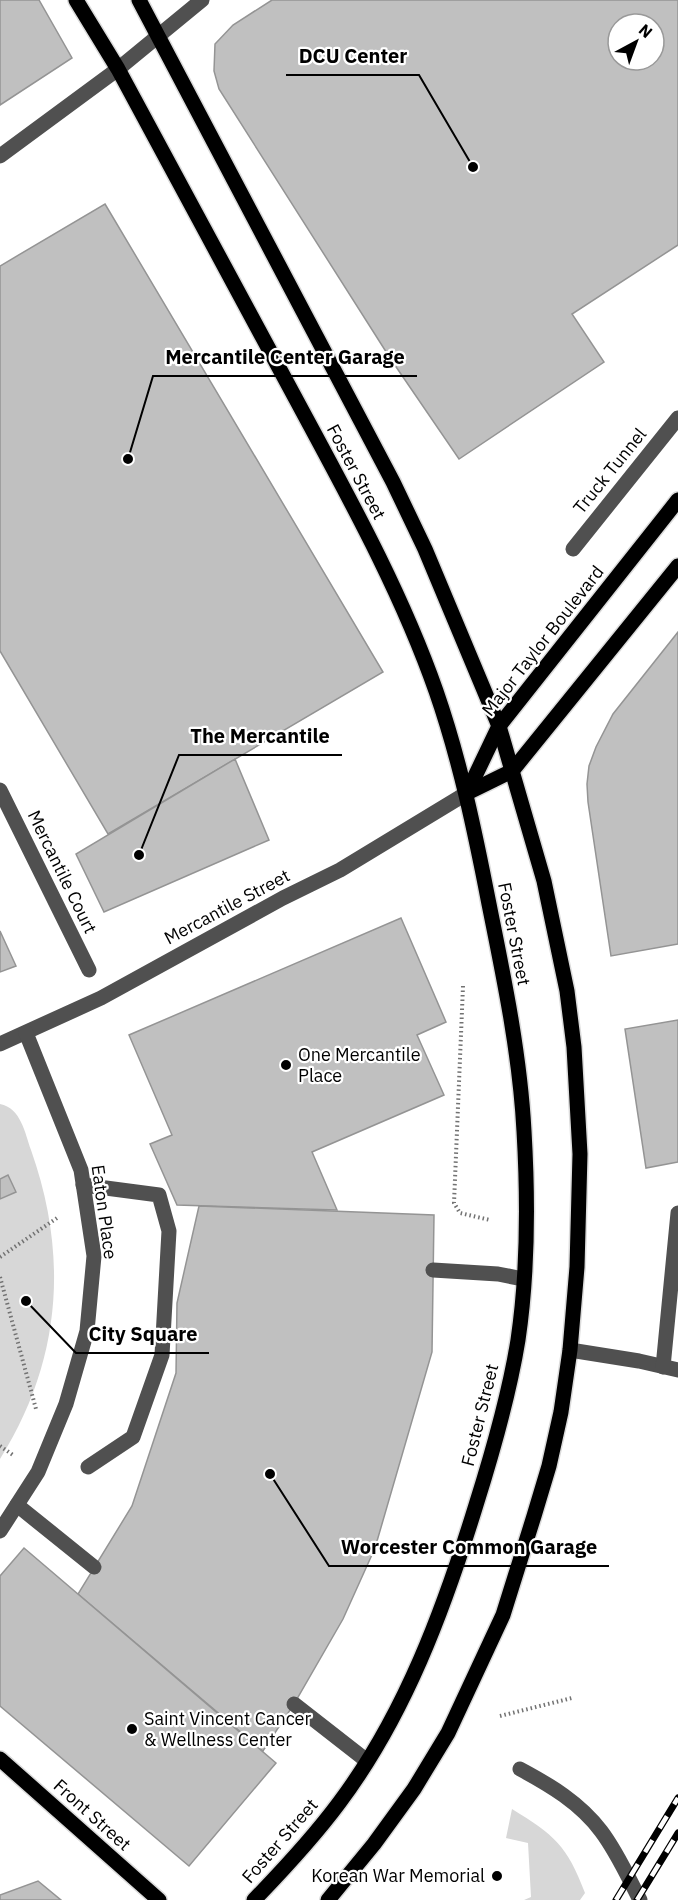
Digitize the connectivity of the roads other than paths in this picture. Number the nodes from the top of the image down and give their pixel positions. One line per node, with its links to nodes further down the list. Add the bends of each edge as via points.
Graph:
1 (76, 0): 5 (main road, Foster Street)
2 (140, 0): 4 (main road, Foster Street)
3 (202, 0): 4 (street)
4 (159, 36): 5 (street); 11 (main road, Foster Street, via 393,482)
5 (118, 69): 6 (street); 14 (main road, Foster Street, via 365,529 436,690)
6 (0, 156)
7 (678, 418): 9 (street, Truck Tunnel)
8 (678, 500): 11 (main road, Major Taylor Boulevard)
9 (573, 549)
10 (678, 566): 12 (main road)
11 (499, 726): 12 (main road, Foster Street); 14 (main road, Major Taylor Boulevard)
12 (512, 771): 14 (main road); 22 (main road, Foster Street, via 552,916 573,1047 580,1154)
13 (0, 790): 15 (street, Mercantile Court)
14 (467, 793): 16 (street, Mercantile Street, via 340,870); 21 (main road, Foster Street, via 517,1060 526,1196)
15 (89, 970)
16 (26, 1034): 17 (street, Mercantile Street); 18 (street, Eaton Place, via 81,1170)
17 (0, 1044)
18 (83, 1185): 24 (street, via 159,1195 169,1232 162,1355 133,1437); 25 (street, Eaton Place, via 94,1256 87,1330 66,1404 38,1472)
19 (678, 1213): 23 (street)
20 (433, 1270): 21 (street)
21 (523, 1279): 30 (main road, Foster Street, via 518,1338 503,1412 466,1538 412,1678)
22 (570, 1350): 23 (street); 34 (main road, Foster Street, via 549,1466 502,1615 448,1733 414,1789)
23 (671, 1368)
24 (88, 1467)
25 (17, 1505): 26 (street, Eaton Place); 27 (street)
26 (0, 1531)
27 (94, 1567)
28 (294, 1704): 30 (street)
29 (0, 1759): 32 (main road, Front Street)
30 (367, 1761): 33 (main road, Foster Street, via 302,1850)
31 (520, 1769): 35 (street, via 576,1805 600,1830)
32 (159, 1900)
33 (254, 1900)
34 (328, 1900)
35 (640, 1900)

